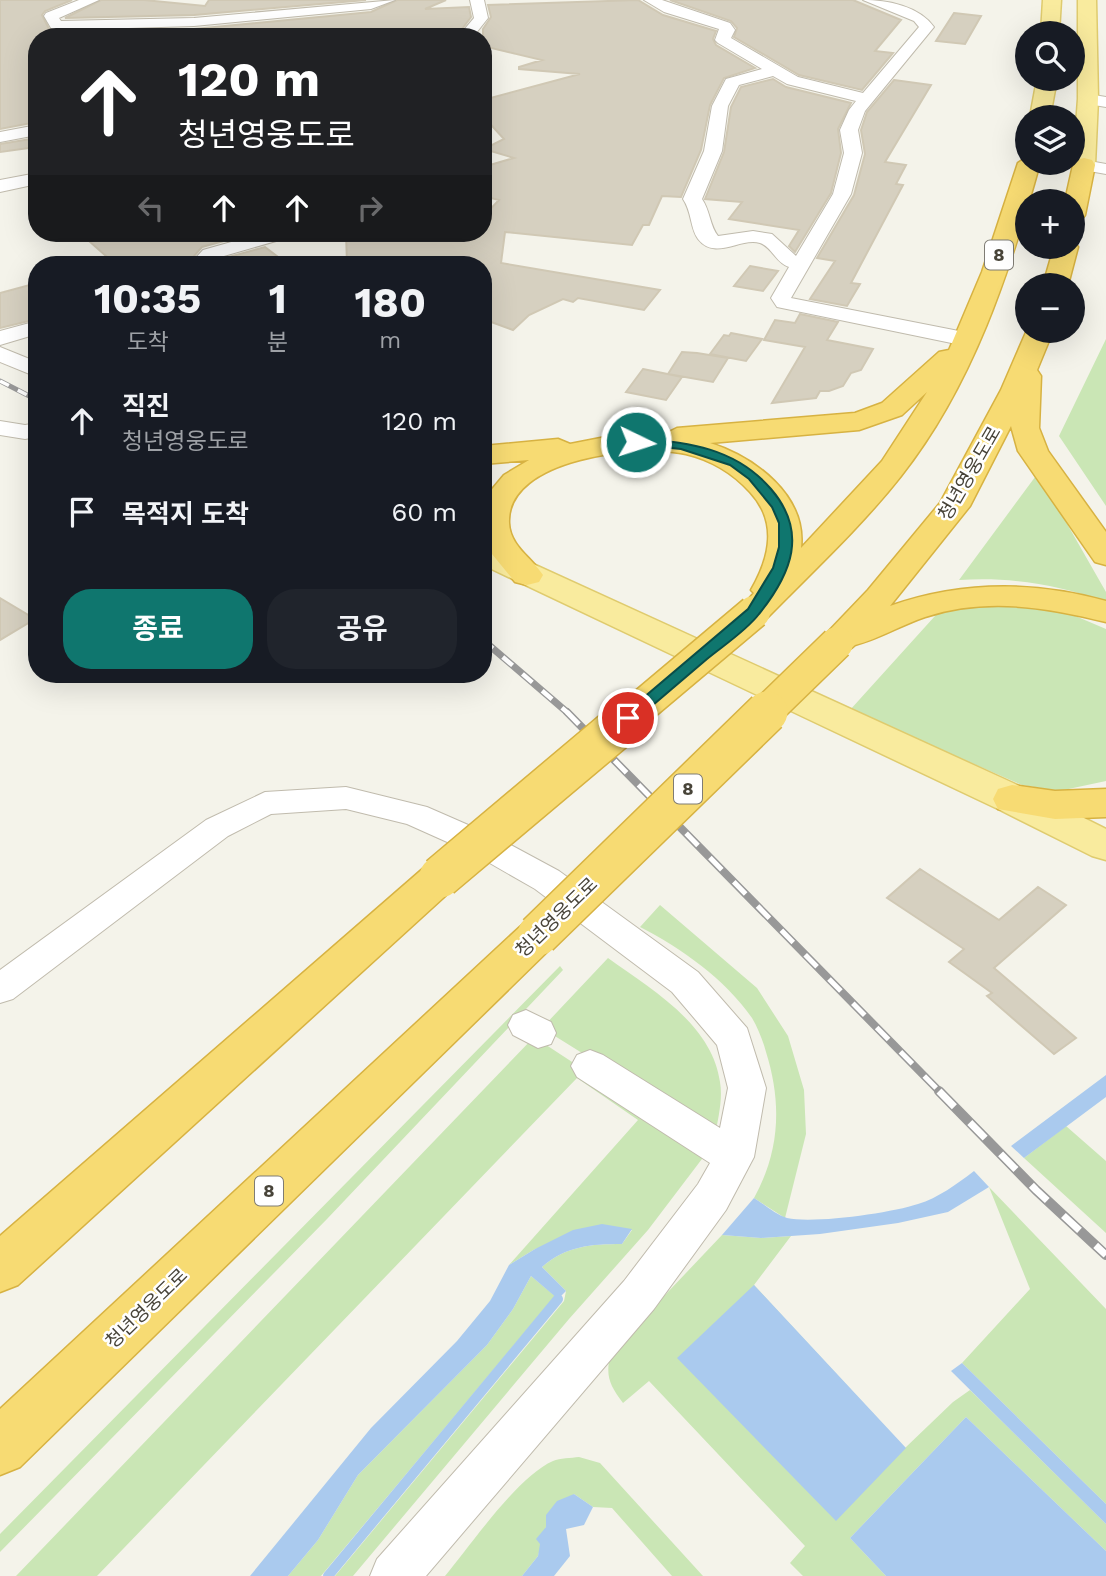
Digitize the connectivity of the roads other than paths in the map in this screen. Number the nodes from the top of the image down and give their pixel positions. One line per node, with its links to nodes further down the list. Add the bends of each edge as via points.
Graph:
1 (92, 0): 2 (street, via 51,16 62,26 128,25 234,19)
2 (388, 0)
3 (477, 0): 9 (street, via 481,18)
4 (651, 0): 10 (street, via 725,26 723,40)
5 (870, 0): 11 (street, via 919,18 927,27)
6 (1052, 0): 8 (main road)
7 (1087, 0): 12 (main road)
8 (1051, 21)
9 (473, 28)
10 (773, 71): 11 (street, via 793,81); 22 (street, via 732,82 720,106 713,151 692,199 700,208 709,240 719,243 763,237 772,240 787,259)
11 (865, 98): 22 (street, via 849,130 853,153 842,194)
12 (1097, 100): 15 (main road)
13 (28, 132): 14 (street)
14 (0, 137)
15 (1095, 167): 19 (highway)
16 (1026, 175): 25 (highway, 8)
17 (28, 180): 18 (street)
18 (0, 186)
19 (1085, 189)
20 (252, 242): 21 (street)
21 (208, 256)
22 (802, 265): 25 (street, via 781,298 784,303)
23 (28, 330): 24 (street)
24 (0, 338)
25 (965, 342): 31 (highway, via 892,409 859,421); 36 (highway, 8, via 909,446 843,522)
26 (1034, 345): 33 (highway, via 1025,428 1033,451); 38 (highway, 청년영웅도로 / 8, via 954,506 889,588)
27 (0, 354): 28 (street)
28 (28, 365)
29 (0, 428): 30 (street)
30 (28, 432)
31 (620, 442): 32 (highway); 35 (highway, via 563,455 518,478 503,492 493,523 497,539); 36 (highway, via 682,445 709,452 734,462 767,489 786,523 786,547 780,568)
32 (492, 454)
33 (1106, 555)
34 (492, 558): 35 (main road)
35 (527, 575): 39 (main road)
36 (754, 612): 45 (highway, 8, bridge, via 440,877)
37 (1106, 612): 38 (highway, via 1049,597 981,595 909,611)
38 (837, 643): 46 (highway, 청년영웅도로 / 8, bridge)
39 (1012, 799): 40 (highway, via 1055,805); 41 (main road)
40 (1106, 803)
41 (1106, 846)
42 (0, 989): 44 (street, via 217,828 265,803 346,798 416,814 547,880 685,982 734,1039 747,1088)
43 (590, 1066): 44 (street)
44 (734, 1157): 47 (street, via 712,1197 639,1295)
45 (0, 1268)
46 (0, 1447)
47 (394, 1576)

